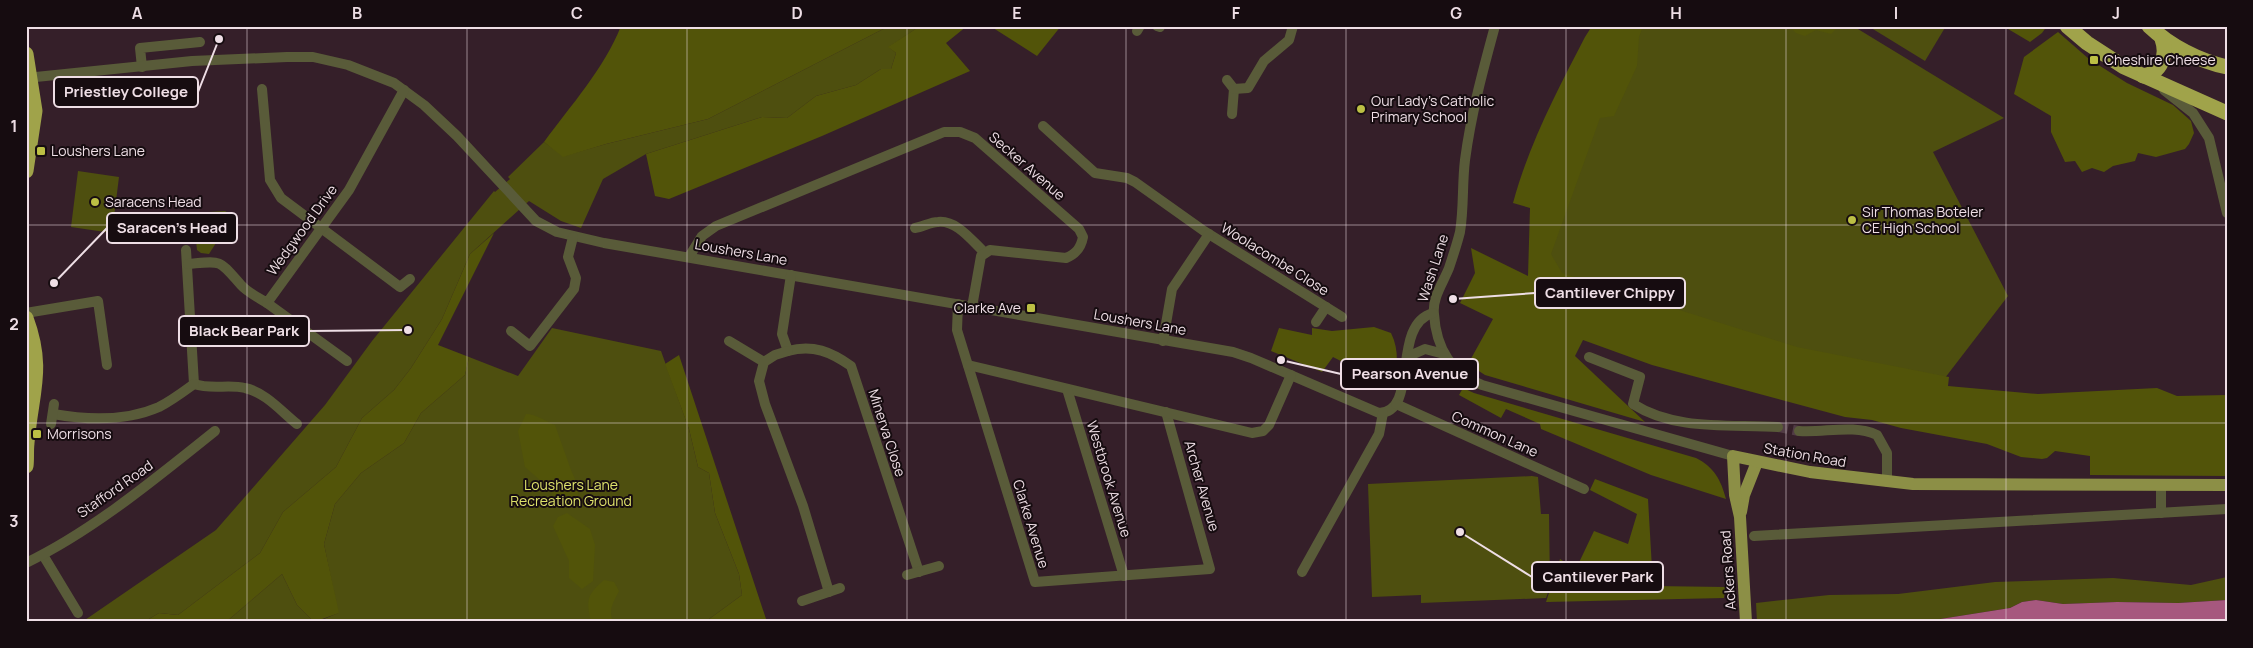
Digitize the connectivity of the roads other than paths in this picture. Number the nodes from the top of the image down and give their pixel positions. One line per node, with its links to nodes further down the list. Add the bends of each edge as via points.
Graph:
1 (1293, 26): 15 (street, via 1289,40 1264,60 1248,88)
2 (1495, 26): 38 (street, Wash Lane, via 1472,118 1458,240)
3 (2066, 26): 11 (highway, via 2087,44)
4 (2149, 26): 5 (highway)
5 (2162, 39): 9 (highway); 11 (highway, via 2166,54)
6 (200, 42): 8 (street, via 140,48)
7 (26, 54): 10 (highway)
8 (142, 67): 10 (street, Loushers Lane); 14 (street, Loushers Lane, via 313,58 360,68)
9 (2227, 67)
10 (29, 77): 20 (highway, via 35,111)
11 (2147, 78): 17 (highway); 22 (street, via 2192,113 2204,127)
12 (1228, 80): 15 (street)
13 (262, 90): 23 (street, via 270,180 281,198)
14 (404, 90): 23 (street, Wedgwood Drive, via 349,190); 26 (street, Loushers Lane, via 447,126 536,220 549,229)
15 (1234, 90): 16 (street)
16 (1232, 114)
17 (2227, 114)
18 (26, 118): 20 (highway)
19 (1044, 126): 25 (street, Woolacombe Close, via 1095,173 1135,182)
20 (31, 134): 21 (highway)
21 (26, 171)
22 (2227, 213)
23 (320, 228): 32 (street, via 400,287); 33 (street, Wedgwood Drive)
24 (915, 228): 28 (street, via 948,222)
25 (1208, 234): 36 (street, Woolacombe Close); 44 (street, Woolacombe Close, via 1172,290)
26 (573, 237): 29 (street, Loushers Lane); 42 (street, via 568,257 576,278 574,289 530,346)
27 (186, 250): 30 (street)
28 (984, 252): 29 (street, Secker Avenue, via 1066,258 1074,255 1083,237 1080,229 975,138 960,132 944,132 716,226 702,236); 35 (street)
29 (689, 257): 31 (street, Loushers Lane)
30 (188, 264): 33 (street, via 214,262 226,266 242,286); 54 (street)
31 (791, 275): 34 (street, Loushers Lane); 45 (street, via 782,334)
32 (410, 279)
33 (267, 303): 49 (street)
34 (958, 304): 35 (street, Loushers Lane); 52 (street, Clarke Avenue, via 957,330)
35 (972, 307): 44 (street, Loushers Lane)
36 (1326, 307): 39 (street, Woolacombe Close); 41 (street, Woolacombe Close)
37 (26, 313): 51 (street, via 98,301)
38 (1433, 313): 46 (street, Station Road); 47 (street, Wash Lane, via 1424,316 1414,326)
39 (1342, 317)
40 (26, 318): 64 (highway, via 37,366)
41 (1316, 322)
42 (511, 331)
43 (729, 341): 50 (street)
44 (1163, 341): 53 (street, Loushers Lane, via 1234,352)
45 (788, 351): 50 (street, Minerva Close, via 775,354); 80 (street, Minerva Close, via 800,348 832,353 851,366)
46 (1444, 354): 47 (street, via 1425,349); 65 (street, Station Road, via 1458,372 1482,385)
47 (1407, 356): 56 (street, Wash Lane)
48 (1589, 357): 61 (street, via 1640,377 1632,404 1648,414 1689,424)
49 (347, 361)
50 (764, 362): 84 (street, via 759,381 765,404 834,590)
51 (107, 365)
52 (968, 365): 55 (street); 83 (street, Clarke Avenue, via 1035,582)
53 (1292, 375): 57 (street, via 1269,425 1263,431 1252,433); 58 (street, Loushers Lane)
54 (194, 384): 59 (street, via 158,407 125,416 95,420); 60 (street, via 207,388 244,387 257,391)
55 (1067, 389): 57 (street); 83 (street, Westbrook Avenue)
56 (1396, 404): 58 (street); 71 (street, Common Lane)
57 (1166, 412): 79 (street, Archer Avenue)
58 (1383, 413): 81 (street, via 1379,434)
59 (52, 414)
60 (297, 424)
61 (1778, 427)
62 (215, 431): 76 (street, Stafford Road, via 145,487)
63 (1799, 431): 68 (street, via 1846,429 1877,436 1887,453)
64 (27, 445): 67 (highway)
65 (1733, 456): 66 (main road, Station Road); 74 (main road, Ackers Road, via 1735,495)
66 (1757, 462): 68 (main road, Station Road); 74 (main road, Ackers Road)
67 (26, 466)
68 (1887, 482): 69 (main road, Station Road)
69 (2161, 485): 70 (main road, Station Road); 73 (street)
70 (2227, 486)
71 (1584, 489)
72 (2227, 509): 73 (street)
73 (2161, 513): 75 (street)
74 (1740, 514): 86 (main road, Ackers Road)
75 (1754, 536)
76 (43, 555): 77 (street, Stafford Road); 85 (street)
77 (26, 563)
78 (939, 566): 80 (street)
79 (1210, 569): 83 (street, Clarke Avenue)
80 (919, 572): 82 (street)
81 (1302, 572)
82 (907, 575)
83 (1124, 576)
84 (802, 601)
85 (78, 613)
86 (1746, 622)

